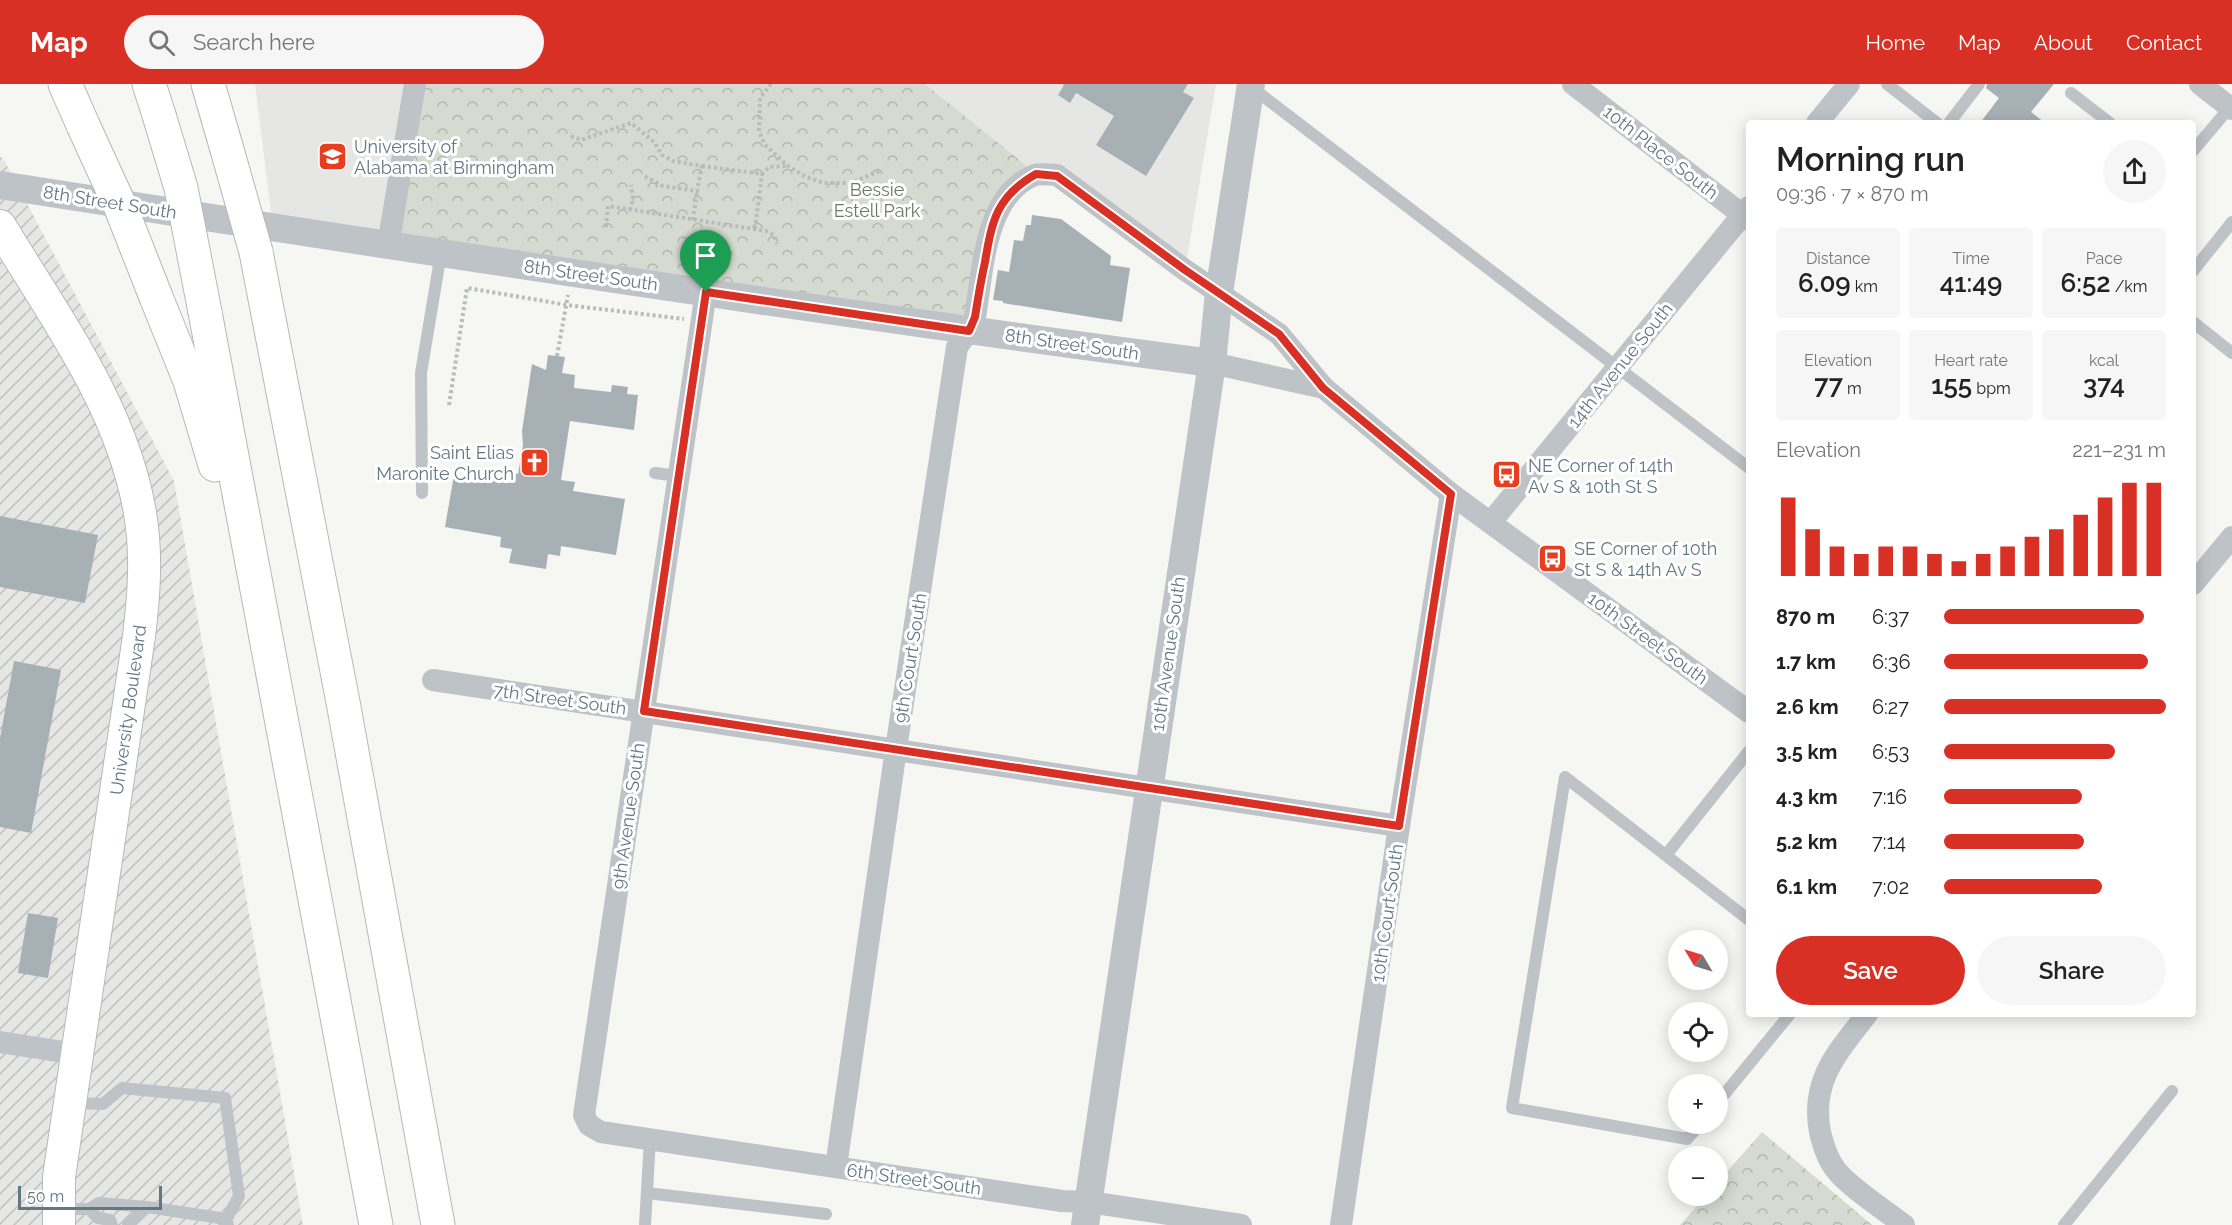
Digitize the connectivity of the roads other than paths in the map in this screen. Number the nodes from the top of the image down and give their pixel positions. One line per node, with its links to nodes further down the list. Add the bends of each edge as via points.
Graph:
1 (65, 84): 45 (highway, bridge, via 121,208 190,381)
2 (149, 84): 45 (highway, bridge, via 181,188)
3 (208, 84): 18 (highway)
4 (229, 84): 18 (highway)
5 (415, 84): 26 (street)
6 (1573, 84): 22 (street, 10th Place South)
7 (1849, 84): 14 (street)
8 (1887, 84): 15 (lane)
9 (1979, 84): 16 (lane)
10 (2200, 84): 13 (street)
11 (1250, 85): 30 (street, 10th Avenue South); 35 (lane)
12 (2071, 93): 17 (lane)
13 (2231, 108): 19 (lane)
14 (1819, 120)
15 (1933, 120)
16 (1951, 120)
17 (2106, 120)
18 (232, 146): 75 (highway, bridge, via 343,702)
19 (2196, 148)
20 (1036, 174): 30 (street, 10th Street South, via 1057,176); 32 (street, 9th Court South, via 1010,192 994,218)
21 (0, 184): 26 (street, 8th Street South)
22 (1746, 213)
23 (1746, 215): 35 (street, 14th Avenue South)
24 (2232, 222): 28 (lane)
25 (0, 226): 58 (main road, University Boulevard, via 93,380 108,412 127,460 142,531 144,581 139,636)
26 (388, 245): 27 (street, 8th Street South)
27 (441, 254): 29 (street, 8th Street South); 40 (lane, via 421,372)
28 (2196, 267)
29 (706, 292): 32 (street, 8th Street South); 39 (street, 9th Avenue South)
30 (1219, 293): 34 (street, 10th Avenue South); 36 (street, 10th Street South, via 1279,334)
31 (2196, 324): 33 (lane)
32 (969, 331): 34 (street, 8th Street South); 49 (street, 9th Court South, via 957,347)
33 (2232, 353)
34 (1212, 363): 36 (street, 8th Street South); 51 (street, 10th Avenue South)
35 (1618, 367): 37 (lane); 42 (street, 14th Avenue South)
36 (1323, 388): 41 (street, 10th Street South)
37 (1746, 466)
38 (655, 473): 39 (lane)
39 (678, 476): 48 (street, 9th Avenue South)
40 (422, 493)
41 (1451, 494): 42 (street, 10th Street South); 52 (street, 10th Court South)
42 (1491, 522): 47 (street, 10th Street South)
43 (2232, 537): 44 (street)
44 (2196, 575)
45 (267, 641): 74 (highway)
46 (433, 680): 48 (street, 7th Street South)
47 (1746, 710)
48 (644, 711): 49 (street, 7th Street South); 62 (street, 9th Avenue South, via 584,1115)
49 (896, 749): 51 (street, 7th Street South); 65 (street, 9th Court South)
50 (1746, 755): 53 (lane)
51 (1149, 788): 52 (street, 7th Street South); 70 (street, 10th Avenue South)
52 (1399, 826): 78 (street, 10th Court South)
53 (1666, 855): 54 (lane); 63 (lane, via 1566,777 1512,1108 1687,1139)
54 (1746, 918)
55 (1788, 1017): 59 (lane)
56 (1866, 1017): 79 (street, via 1824,1076 1818,1113 1824,1146 1836,1170)
57 (0, 1042): 58 (street)
58 (77, 1054): 61 (main road, University Boulevard)
59 (1728, 1090)
60 (2172, 1091): 80 (lane)
61 (70, 1103): 68 (main road, University Boulevard, via 59,1177); 71 (lane, via 103,1104 122,1089 225,1098 239,1196)
62 (589, 1125): 64 (street, 6th Street South, via 601,1132)
63 (1691, 1134)
64 (650, 1139): 65 (street, 6th Street South); 66 (lane)
65 (836, 1167): 70 (street, 6th Street South, via 1062,1201)
66 (647, 1193): 69 (lane); 76 (lane)
67 (147, 1208): 68 (lane, via 99,1203); 71 (lane, via 220,1218); 73 (lane)
68 (69, 1214): 72 (lane, via 110,1220)
69 (826, 1214)
70 (1087, 1214): 77 (street, 6th Street South)
71 (226, 1224)
72 (112, 1225)
73 (128, 1225)
74 (376, 1225)
75 (438, 1225)
76 (645, 1225)
77 (1241, 1225)
78 (1341, 1225)
79 (1904, 1225)
80 (2064, 1225)

